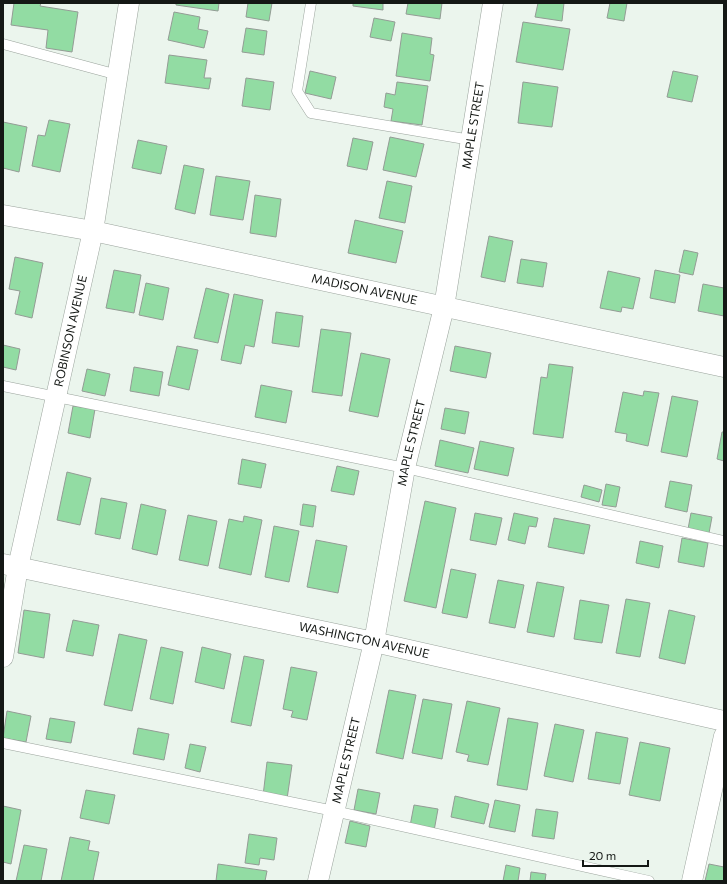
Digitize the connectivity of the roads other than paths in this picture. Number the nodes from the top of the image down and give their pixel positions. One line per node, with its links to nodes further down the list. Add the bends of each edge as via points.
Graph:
1 (129, 3): 5 (street, ROBINSON AVENUE)
2 (310, 3): 6 (lane, via 297,91 311,113)
3 (493, 3): 6 (street, MAPLE STREET)
4 (3, 44): 5 (lane)
5 (118, 75): 8 (street, ROBINSON AVENUE)
6 (471, 140): 9 (street, MAPLE STREET)
7 (3, 215): 8 (street, MADISON AVENUE)
8 (93, 231): 9 (street, MADISON AVENUE); 12 (street, ROBINSON AVENUE)
9 (444, 307): 10 (street, MADISON AVENUE); 13 (street, MAPLE STREET)
10 (724, 368)
11 (3, 386): 12 (lane)
12 (56, 397): 13 (lane); 15 (street, ROBINSON AVENUE)
13 (405, 468): 14 (lane); 16 (street, MAPLE STREET)
14 (724, 541)
15 (11, 566): 16 (street, WASHINGTON AVENUE); 17 (street, ROBINSON AVENUE)
16 (374, 642): 18 (street, WASHINGTON AVENUE); 21 (street, MAPLE STREET)
17 (3, 657)
18 (724, 721)
19 (724, 736): 24 (street)
20 (3, 743): 21 (lane)
21 (334, 811): 22 (street, MAPLE STREET); 23 (lane)
22 (318, 881)
23 (649, 881)
24 (692, 881)

